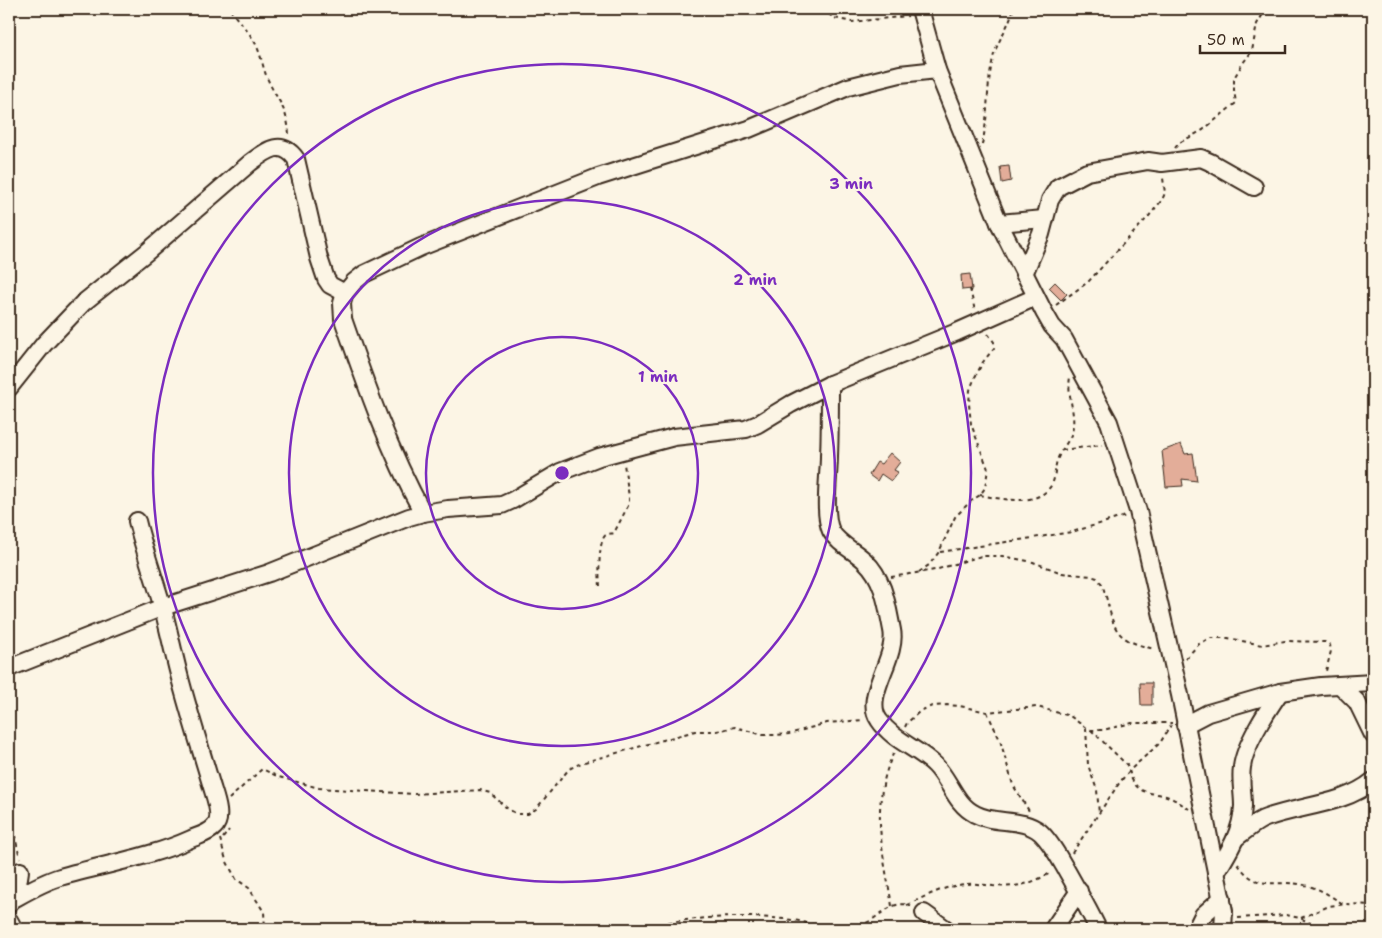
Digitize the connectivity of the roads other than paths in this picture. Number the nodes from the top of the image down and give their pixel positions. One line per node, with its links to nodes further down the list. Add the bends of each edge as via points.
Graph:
1 (921, 11): 2 (street)
2 (937, 70): 5 (street); 7 (street, via 900,74 848,88 749,129 598,177 398,258 364,274)
3 (1254, 187): 4 (street, via 1201,158 1087,172 1058,187)
4 (1044, 219): 5 (street); 6 (street)
5 (999, 223): 6 (street)
6 (1024, 274): 8 (street)
7 (345, 293): 10 (street, via 326,279 296,159 290,150 276,148 250,163 82,303); 11 (street, via 343,319 387,439)
8 (1036, 297): 9 (street); 18 (street, via 1074,358 1109,422 1116,443 1138,512 1174,670)
9 (830, 384): 11 (street, via 746,429 674,438 622,451 574,466 502,505); 24 (street, via 827,508 831,531 878,577 893,634 889,661 876,692 874,706 878,718 888,731 934,764 960,802 975,815 1024,824 1039,831)
10 (9, 388)
11 (423, 513): 13 (street, via 269,573)
12 (137, 521): 13 (street)
13 (162, 607): 14 (street); 26 (street, via 182,688 223,824 168,849 59,877 31,889)
14 (9, 668)
15 (1373, 683): 16 (street)
16 (1341, 686): 17 (street); 19 (street, via 1357,702)
17 (1280, 692): 18 (street); 21 (street, via 1247,749 1242,766 1242,819)
18 (1177, 721): 23 (street, via 1205,818)
19 (1373, 735)
20 (1373, 781): 21 (street, via 1343,798 1263,819)
21 (1233, 844): 23 (street)
22 (20, 871): 26 (street, via 17,891)
23 (1216, 873): 25 (street)
24 (1079, 891): 32 (street); 33 (street)
25 (1222, 898): 29 (street); 34 (street, via 1203,915)
26 (10, 903)
27 (924, 913): 31 (street)
28 (9, 920): 30 (street)
29 (1224, 926)
30 (14, 929)
31 (946, 929)
32 (1054, 929)
33 (1098, 929)
34 (1196, 929)

